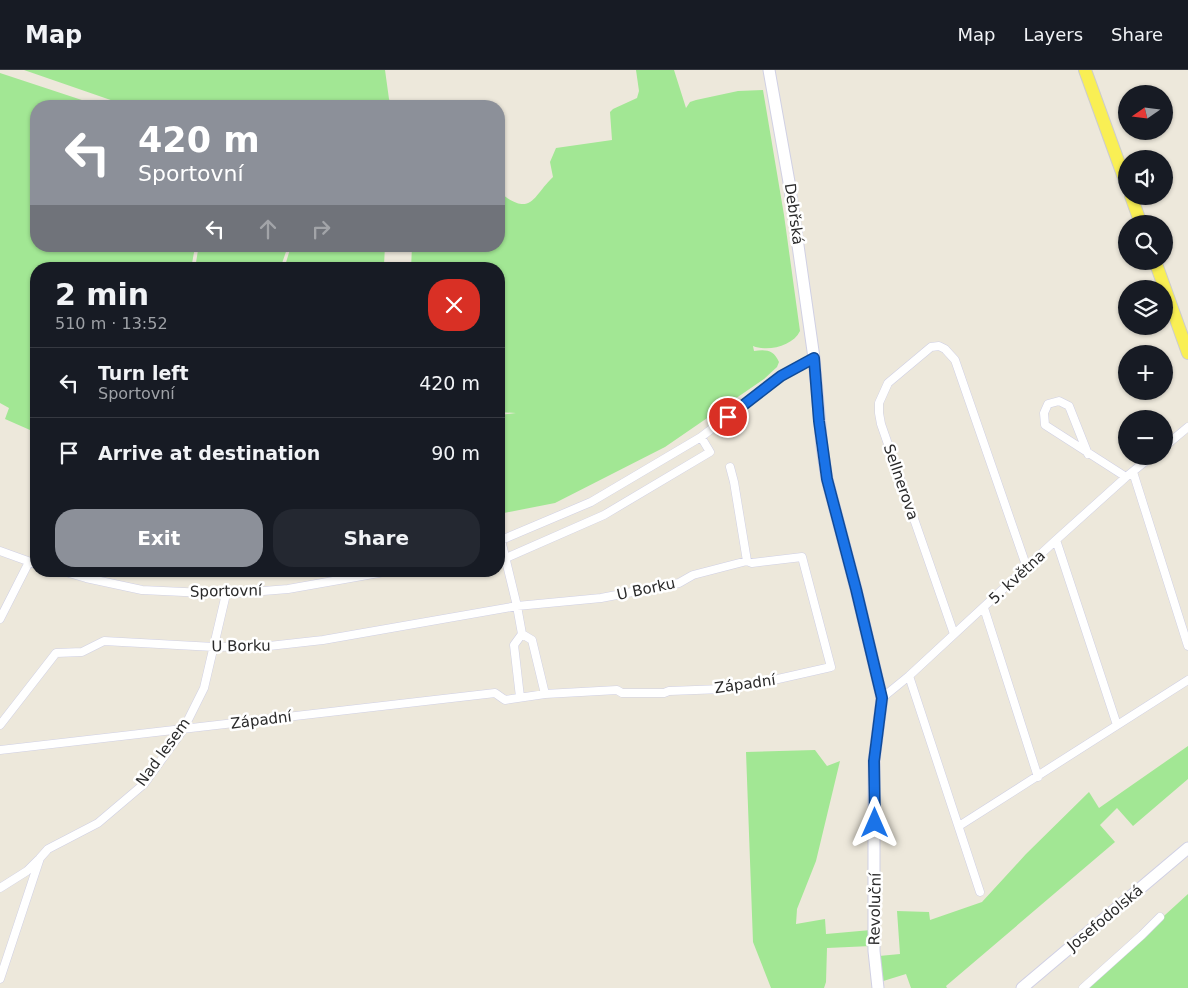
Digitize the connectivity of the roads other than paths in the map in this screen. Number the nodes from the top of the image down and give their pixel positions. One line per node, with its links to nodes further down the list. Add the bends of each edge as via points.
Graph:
1 (769, 70): 6 (main road, Debřská)
2 (1085, 70): 3 (main road)
3 (1118, 160)
4 (1158, 270): 5 (main road)
5 (1188, 353)
6 (814, 358): 8 (street, via 781,376); 39 (main road, Revoluční, via 827,479)
7 (1188, 427): 9 (street)
8 (702, 437): 15 (street, via 591,502); 20 (street, via 710,452 604,515)
9 (1173, 440)
10 (1088, 454): 10 (street, via 1045,425 1044,413 1048,404 1059,401 1069,406); 14 (street)
11 (1141, 465): 13 (street, 5. května)
12 (730, 467): 21 (street)
13 (1133, 472): 14 (street, 5. května); 33 (street)
14 (1126, 477): 16 (street, 5. května)
15 (505, 539)
16 (1056, 540): 24 (street, 5. května); 41 (street)
17 (0, 551): 22 (street)
18 (505, 555): 20 (street)
19 (802, 557): 21 (street, U Borku); 37 (street, Západní, via 831,667 722,689)
20 (506, 558): 28 (street)
21 (747, 561): 28 (street, U Borku, via 693,574 679,583 601,598)
22 (30, 562)
23 (30, 568): 30 (street)
24 (1028, 568): 29 (street, 5. května); 32 (street, Sellnerova, via 954,360 939,346 931,347 888,383 879,403 879,413)
25 (83, 577): 27 (street, Sportovní, via 142,590)
26 (356, 577): 27 (street, Sportovní, via 288,589)
27 (226, 594): 34 (street, Nad lesem)
28 (517, 606): 31 (street); 34 (street, U Borku, via 324,640)
29 (984, 608): 32 (street, 5. května); 44 (street)
30 (0, 619)
31 (522, 634): 37 (street, via 532,640); 38 (street, via 514,644)
32 (954, 634): 35 (street, 5. května)
33 (1188, 646)
34 (214, 647): 40 (street, U Borku, via 104,641 82,652 56,653); 42 (street, Nad lesem, via 204,688)
35 (910, 676): 39 (street, 5. května); 45 (street)
36 (1188, 680): 41 (street)
37 (545, 694): 38 (street, Západní)
38 (520, 697): 42 (street, Západní, via 505,700 495,693)
39 (882, 698): 52 (main road, Revoluční, via 874,761 874,951)
40 (0, 725)
41 (1117, 725): 44 (street)
42 (183, 730): 43 (street, Západní); 47 (street, Nad lesem, via 144,784 98,823 48,848)
43 (0, 750)
44 (1038, 776): 45 (street)
45 (959, 826): 49 (street)
46 (1188, 848): 53 (main road, Josefodolská)
47 (40, 858): 48 (street, Nad lesem, via 27,871); 51 (street)
48 (0, 888)
49 (980, 892)
50 (1160, 917): 54 (street)
51 (0, 979)
52 (878, 988)
53 (1022, 988)
54 (1083, 988)

